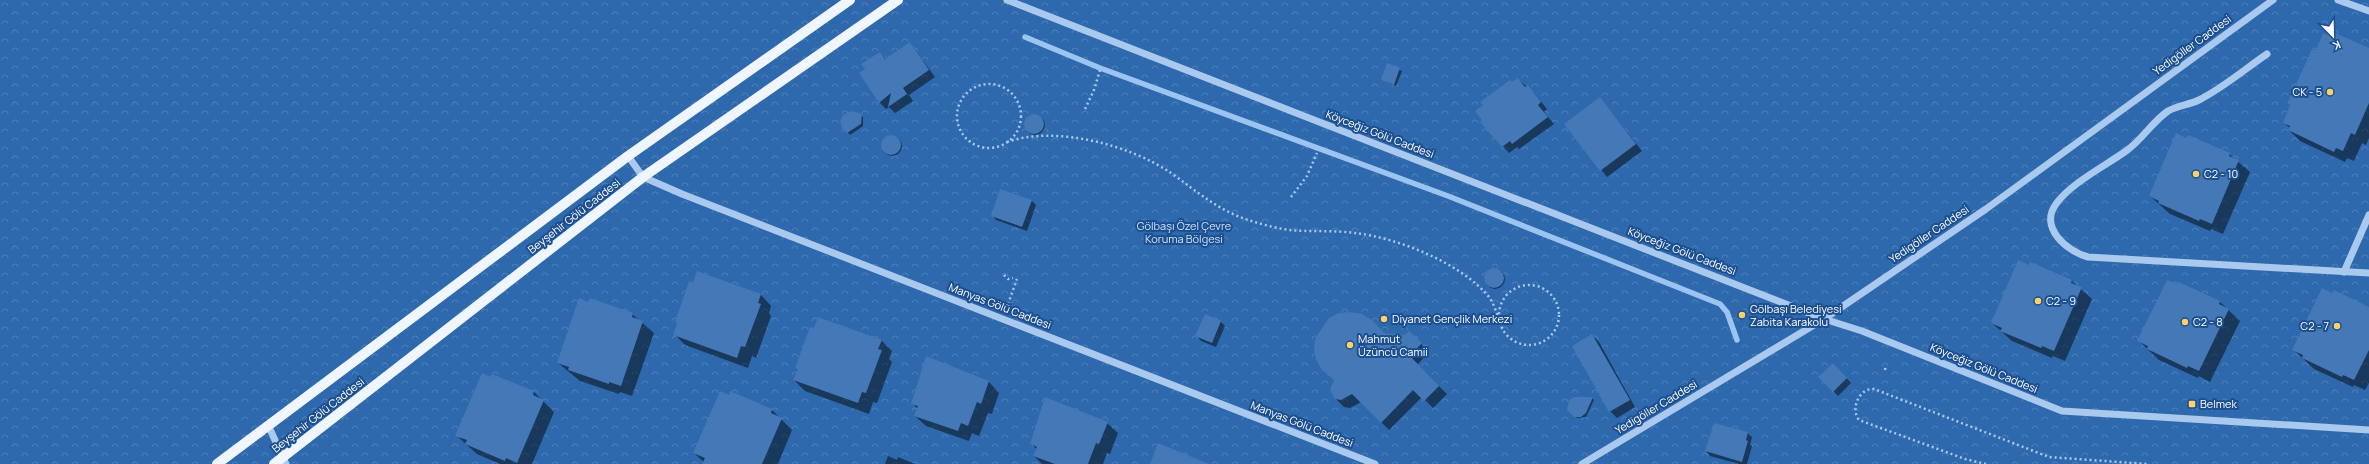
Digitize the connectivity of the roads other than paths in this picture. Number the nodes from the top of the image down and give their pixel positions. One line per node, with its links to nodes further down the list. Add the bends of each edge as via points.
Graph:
1 (850, 0): 8 (main road)
2 (898, 0): 9 (main road, Beyşehir Gölü Caddesi)
3 (1007, 0): 13 (street, Köyceğiz Gölü Caddesi)
4 (2273, 0): 13 (street, Yedigöller Caddesi, via 1986,209)
5 (2338, 0): 6 (street)
6 (2369, 11)
7 (2267, 54): 11 (street, via 2201,99 2177,106 2167,112 2129,149 2064,196 2056,204 2050,223 2066,246 2088,257)
8 (628, 156): 9 (street); 14 (main road)
9 (643, 177): 16 (main road, Beyşehir Gölü Caddesi); 19 (street, Manyas Gölü Caddesi)
10 (2369, 214): 11 (street)
11 (2344, 272): 12 (street)
12 (2369, 273)
13 (1824, 319): 15 (street, Köyceğiz Gölü Caddesi, via 1862,331 2062,411); 20 (street, Yedigöller Caddesi)
14 (268, 426): 16 (street); 17 (main road)
15 (2369, 430)
16 (284, 461): 18 (main road, Beyşehir Gölü Caddesi)
17 (217, 464)
18 (274, 464)
19 (1375, 464)
20 (1582, 464)

